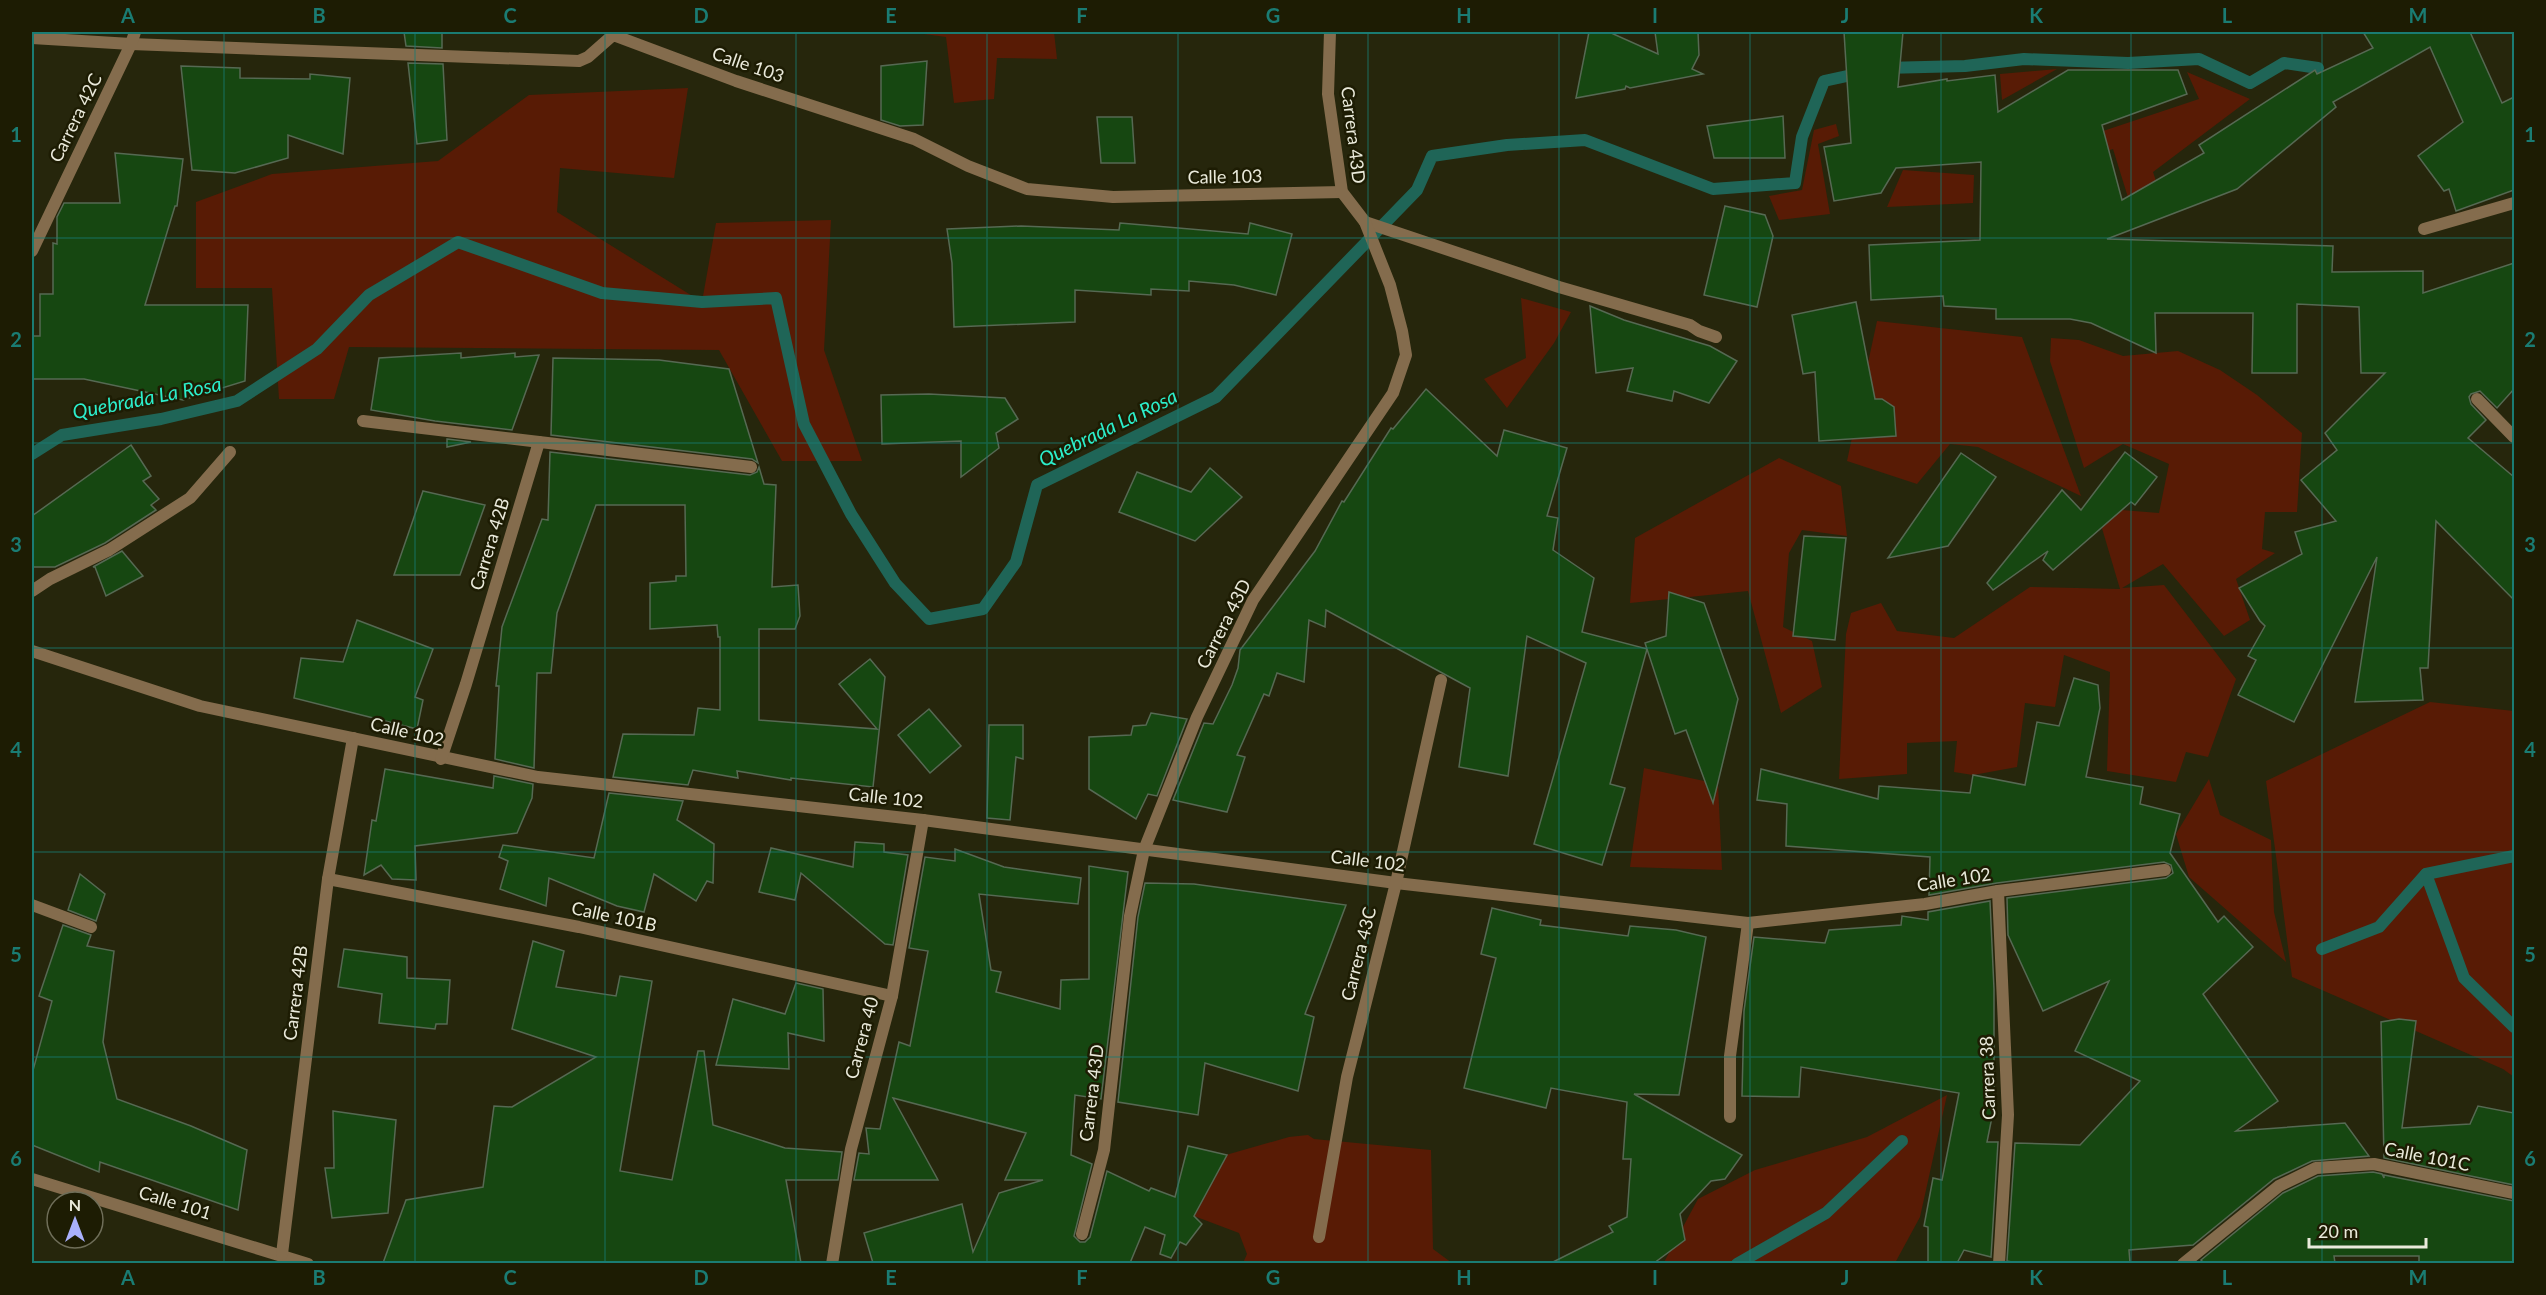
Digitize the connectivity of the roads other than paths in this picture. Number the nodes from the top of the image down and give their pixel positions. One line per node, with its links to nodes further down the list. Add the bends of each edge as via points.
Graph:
1 (1330, 32): 5 (street, Carrera 43D, via 1328,94)
2 (614, 33): 4 (street, Calle 103, via 579,61); 5 (street, Calle 103, via 736,81 914,140 1027,189 1113,197)
3 (32, 38): 4 (street, Calle 103)
4 (133, 38): 9 (street, Carrera 42C)
5 (1342, 192): 7 (street, Carrera 43D)
6 (2514, 203): 8 (street)
7 (1365, 222): 10 (street); 23 (street, Carrera 43D, via 1390,285 1402,331 1404,366 1393,393 1253,600 1197,717)
8 (2424, 229)
9 (32, 251)
10 (1716, 337)
11 (2477, 399): 13 (street)
12 (363, 421): 14 (street)
13 (2514, 437)
14 (539, 442): 16 (street); 21 (street, Carrera 42B)
15 (230, 452): 17 (street, via 190,498 109,550)
16 (751, 467)
17 (32, 591)
18 (32, 651): 20 (street, Calle 102, via 200,706)
19 (1441, 680): 26 (street, Carrera 43C)
20 (354, 738): 21 (street, Calle 102); 25 (street, Carrera 42B)
21 (441, 759): 22 (street, Calle 102, via 538,777)
22 (922, 820): 23 (street, Calle 102); 31 (street, Carrera 40)
23 (1144, 850): 26 (street, Calle 102); 35 (street, Carrera 43D, via 1130,916 1104,1150)
24 (2165, 870): 27 (street, Calle 102)
25 (328, 879): 31 (street, Calle 101B, via 579,927); 37 (street, Carrera 42B)
26 (1396, 883): 29 (street, Calle 102); 36 (street, Carrera 43C, via 1347,1077)
27 (1998, 891): 29 (street, Calle 102, via 1925,904); 40 (street, Carrera 38, via 2008,1115)
28 (32, 905): 30 (street)
29 (1748, 923): 32 (street, via 1730,1056)
30 (91, 927)
31 (891, 996): 39 (street, Carrera 40, via 851,1149)
32 (1730, 1117)
33 (32, 1179): 37 (street, Calle 101)
34 (2514, 1193): 41 (street, Calle 101C, via 2374,1164 2316,1168 2279,1186)
35 (1082, 1234)
36 (1319, 1238)
37 (282, 1254): 38 (street, Calle 101)
38 (308, 1263)
39 (832, 1263)
40 (1999, 1263)
41 (2183, 1263)

